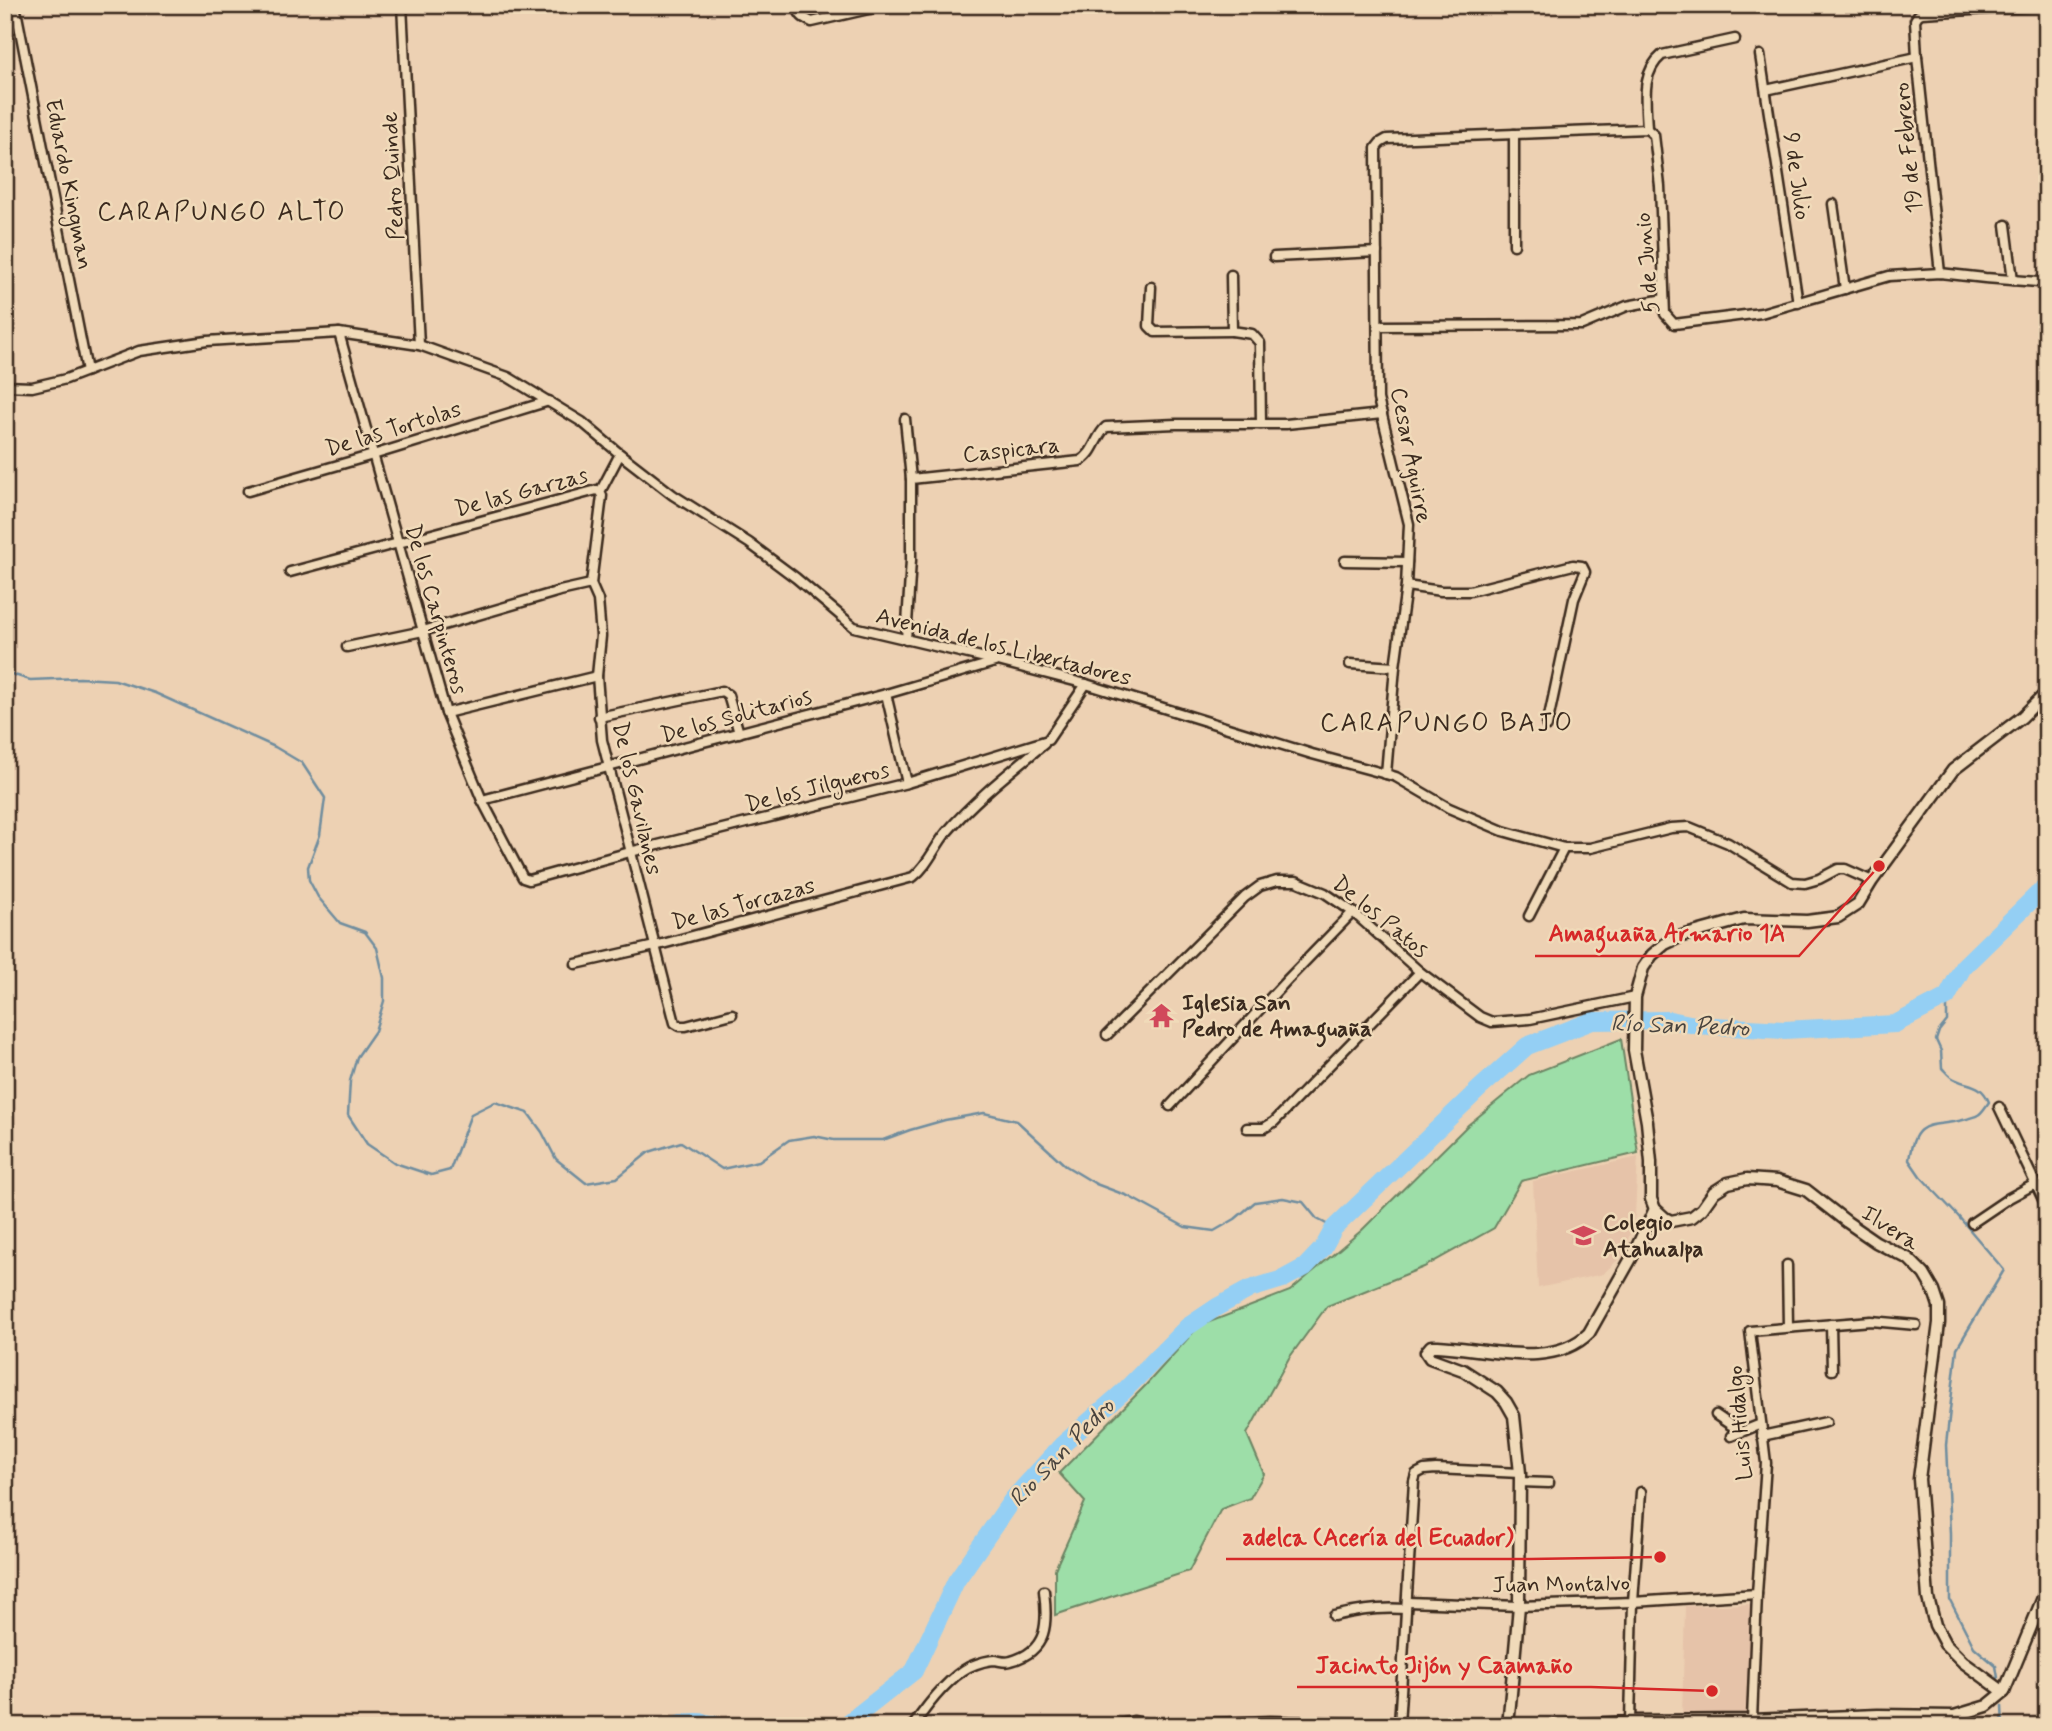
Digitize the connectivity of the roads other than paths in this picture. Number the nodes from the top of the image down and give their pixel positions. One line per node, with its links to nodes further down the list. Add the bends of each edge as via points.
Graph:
1 (15, 5): 29 (street, Eduardo Kingman)
2 (402, 5): 28 (street, Pedro Quinde)
3 (798, 5): 4 (street, via 803,18 812,22)
4 (886, 5)
5 (2037, 6): 8 (street, 19 de Febrero, via 1922,13 1915,20)
6 (1735, 39): 10 (street, 5 de Junio, via 1662,55 1654,61 1646,79)
7 (1760, 55): 9 (street, 9 de Julio)
8 (1917, 57): 9 (street); 17 (street, 19 de Febrero)
9 (1766, 90): 24 (street, 9 de Julio)
10 (1647, 129): 11 (street); 23 (street, 5 de Junio, via 1654,135 1660,186)
11 (1514, 134): 14 (street); 15 (street, Cesar Aguirre, via 1387,139 1380,143 1376,148)
12 (1833, 204): 22 (street)
13 (2006, 225): 19 (street)
14 (1514, 245)
15 (1377, 252): 16 (street); 25 (street, Cesar Aguirre)
16 (1274, 257)
17 (1940, 273): 19 (street, 5 de Junio); 22 (street, 5 de Junio, via 1889,276)
18 (1231, 275): 26 (street)
19 (2013, 280): 20 (street, 5 de Junio)
20 (2047, 280)
21 (1151, 287): 26 (street, via 1149,326 1155,332)
22 (1845, 289): 24 (street, 5 de Junio)
23 (1664, 299): 24 (street, 5 de Junio, via 1665,314 1674,324 1761,313); 25 (street, via 1627,306 1582,324)
24 (1798, 303)
25 (1378, 326): 32 (street, Cesar Aguirre)
26 (1232, 331): 34 (street, via 1252,334 1261,343)
27 (339, 333): 28 (street, Avenida de los Libertadores); 29 (street, Avenida de los Libertadores, via 171,345 139,351); 36 (street, De los Carpinteros)
28 (419, 345): 31 (street, Avenida de los Libertadores, via 508,377)
29 (87, 371): 30 (street, Avenida de los Libertadores, via 32,387)
30 (5, 386)
31 (549, 401): 35 (street, Avenida de los Libertadores); 36 (street, De las Tortolas)
32 (1382, 414): 34 (street, Caspicara); 42 (street, Cesar Aguirre, via 1409,524)
33 (905, 419): 37 (street)
34 (1261, 424): 37 (street, Caspicara, via 1106,427 1089,456 1080,461)
35 (620, 454): 39 (street, De las Garzas); 47 (street, Avenida de los Libertadores, via 673,495 750,543 854,627)
36 (373, 455): 38 (street, De las Tortolas); 40 (street, De los Carpinteros)
37 (911, 479): 47 (street)
38 (248, 491)
39 (600, 492): 40 (street, De las Garzas); 44 (street, De los Gavilanes)
40 (398, 543): 43 (street, De las Garzas); 46 (street, De los Carpinteros)
41 (1345, 561): 42 (street)
42 (1407, 562): 45 (street, Cesar Aguirre)
43 (290, 572)
44 (591, 584): 46 (street); 52 (street, De los Gavilanes, via 598,600 601,636)
45 (1406, 586): 51 (street, Cesar Aguirre); 58 (street, via 1470,591 1582,566 1585,572 1574,599)
46 (423, 631): 48 (street); 56 (street, De los Carpinteros)
47 (906, 640): 49 (street, Avenida de los Libertadores)
48 (347, 646)
49 (998, 661): 53 (street, Avenida de los Libertadores); 55 (street, De los Solitarios)
50 (1350, 664): 51 (street)
51 (1395, 667): 62 (street, Cesar Aguirre)
52 (597, 676): 56 (street); 57 (street, De los Gavilanes)
53 (1086, 684): 60 (street); 62 (street, Avenida de los Libertadores)
54 (2047, 692): 68 (street, via 1953,770)
55 (886, 694): 59 (street, De los Solitarios); 63 (street)
56 (446, 713): 64 (street, De los Carpinteros)
57 (599, 718): 59 (street, via 722,691 728,695); 61 (street, De los Gavilanes)
58 (1547, 726)
59 (739, 733): 61 (street, De los Solitarios)
60 (1048, 740): 63 (street, De los Jilgueros); 71 (street, De las Torcazas, via 978,800 913,877)
61 (608, 769): 64 (street, De los Solitarios); 66 (street, De los Gavilanes)
62 (1386, 774): 65 (street, Avenida de los Libertadores, via 1471,818)
63 (907, 783): 66 (street, De los Jilgueros)
64 (482, 800): 67 (street, De los Carpinteros, via 519,873)
65 (1564, 848): 68 (street, Avenida de los Libertadores, via 1590,848 1689,827 1728,843 1792,882 1805,883 1839,869); 70 (street)
66 (630, 852): 67 (street, De los Jilgueros); 71 (street, De los Gavilanes)
67 (529, 880)
68 (1872, 881): 74 (street, via 1857,904 1838,916 1807,921 1744,919 1665,944 1643,968)
69 (1353, 912): 73 (street, De los Patos); 76 (street, De los Patos, via 1296,881 1260,886); 77 (street)
70 (1529, 916)
71 (655, 947): 72 (street, De las Torcazas); 75 (street, De los Gavilanes, via 675,1023 680,1026)
72 (576, 964)
73 (1420, 972): 74 (street, De los Patos, via 1492,1021); 79 (street, via 1274,1122 1264,1128)
74 (1634, 1003): 82 (street, via 1634,1050)
75 (732, 1014)
76 (1107, 1035)
77 (1170, 1106)
78 (1999, 1107): 80 (street)
79 (1247, 1128)
80 (2035, 1184): 81 (street); 83 (street)
81 (2047, 1208)
82 (1655, 1209): 95 (street, via 1581,1341 1553,1353 1448,1346 1431,1346 1426,1352 1430,1358 1463,1370 1506,1402 1514,1416); 105 (street, Ilvera, via 1665,1219 1678,1221 1692,1217 1728,1183 1777,1181 1806,1190 1856,1229 1909,1259 1924,1274 1940,1306 1919,1479 1928,1598 1945,1644)
83 (1972, 1223)
84 (1787, 1265): 87 (street)
85 (1831, 1324): 86 (street, Luis Hidalgo); 87 (street, Luis Hidalgo); 88 (street)
86 (1916, 1325)
87 (1788, 1327): 91 (street, Luis Hidalgo, via 1750,1331)
88 (1832, 1370)
89 (1716, 1415): 92 (street)
90 (1826, 1422): 94 (street)
91 (1760, 1424): 92 (street); 94 (street, Luis Hidalgo)
92 (1741, 1432): 93 (street)
93 (1731, 1436)
94 (1762, 1436): 100 (street, Luis Hidalgo, via 1766,1463)
95 (1520, 1477): 96 (street); 102 (street, via 1436,1469 1416,1474); 103 (street)
96 (1549, 1483)
97 (1641, 1492): 101 (street)
98 (2047, 1588): 105 (street)
99 (1044, 1591): 110 (street, via 1047,1618 1041,1642 1010,1662 993,1660 969,1667 952,1679)
100 (1757, 1594): 101 (street, Juan Montalvo); 106 (street, Luis Hidalgo)
101 (1633, 1602): 103 (street, Juan Montalvo); 108 (street)
102 (1406, 1605): 103 (street, Juan Montalvo); 104 (street, Juan Montalvo); 109 (street)
103 (1519, 1606): 114 (street)
104 (1334, 1616)
105 (2004, 1692): 106 (street, via 1987,1706 1954,1716)
106 (1752, 1720): 108 (street)
107 (1270, 1723): 109 (street); 112 (street)
108 (1630, 1723): 115 (street)
109 (1399, 1724): 113 (street)
110 (913, 1726)
111 (1110, 1726): 112 (street, via 1133,1721)
112 (1155, 1726)
113 (1485, 1726)
114 (1508, 1726)
115 (1528, 1726)

